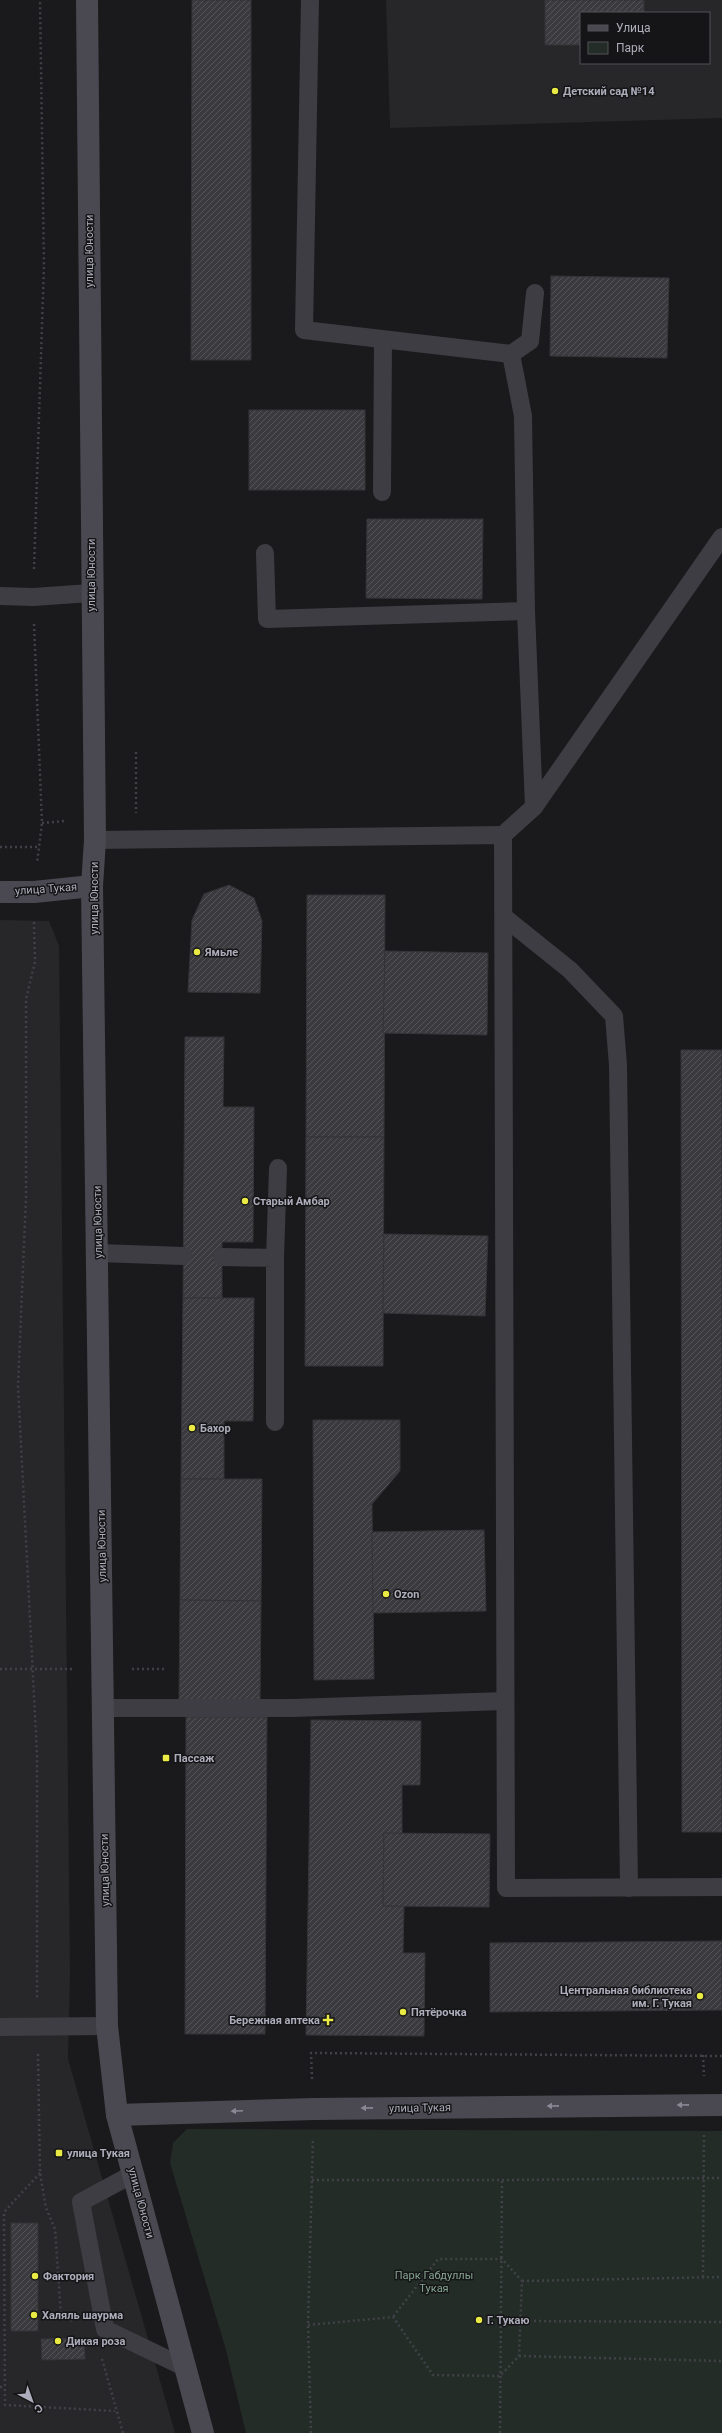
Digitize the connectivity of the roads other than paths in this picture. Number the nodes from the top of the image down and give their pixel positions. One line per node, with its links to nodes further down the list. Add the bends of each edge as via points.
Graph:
1 (87, 0): 9 (street, улица Юности)
2 (310, 0): 4 (lane, via 304,330)
3 (534, 293): 5 (lane, via 530,341)
4 (383, 340): 5 (lane); 6 (lane)
5 (511, 354): 11 (lane, via 523,416)
6 (382, 492)
7 (722, 537): 12 (lane)
8 (265, 553): 11 (lane, via 267,620)
9 (91, 593): 10 (lane, via 33,597); 14 (street, улица Юности)
10 (0, 596)
11 (526, 611): 12 (lane)
12 (534, 807): 13 (lane)
13 (503, 835): 14 (lane); 17 (lane)
14 (95, 840): 15 (street, улица Юности)
15 (92, 886): 16 (street, улица Тукая, via 34,892); 19 (street, улица Юности)
16 (0, 892)
17 (504, 917): 24 (lane); 27 (lane, via 570,970 614,1016 618,1066)
18 (278, 1168): 22 (lane)
19 (99, 1253): 20 (lane); 25 (street, улица Юности)
20 (183, 1256)
21 (222, 1256): 22 (lane)
22 (275, 1258): 23 (lane)
23 (275, 1422)
24 (505, 1701): 25 (lane, via 292,1708); 27 (lane, via 506,1888)
25 (103, 1708): 28 (street, улица Юности)
26 (722, 1887): 27 (lane)
27 (629, 1888)
28 (107, 2026): 29 (lane); 31 (street, улица Юности)
29 (0, 2027)
30 (713, 2105): 31 (street, улица Тукая, one-way to 31, via 314,2109)
31 (117, 2115): 32 (street, улица Юности)
32 (133, 2174): 33 (street, улица Юности); 33 (lane, via 81,2202 105,2329)
33 (184, 2366): 34 (street, улица Юности)
34 (203, 2433)

